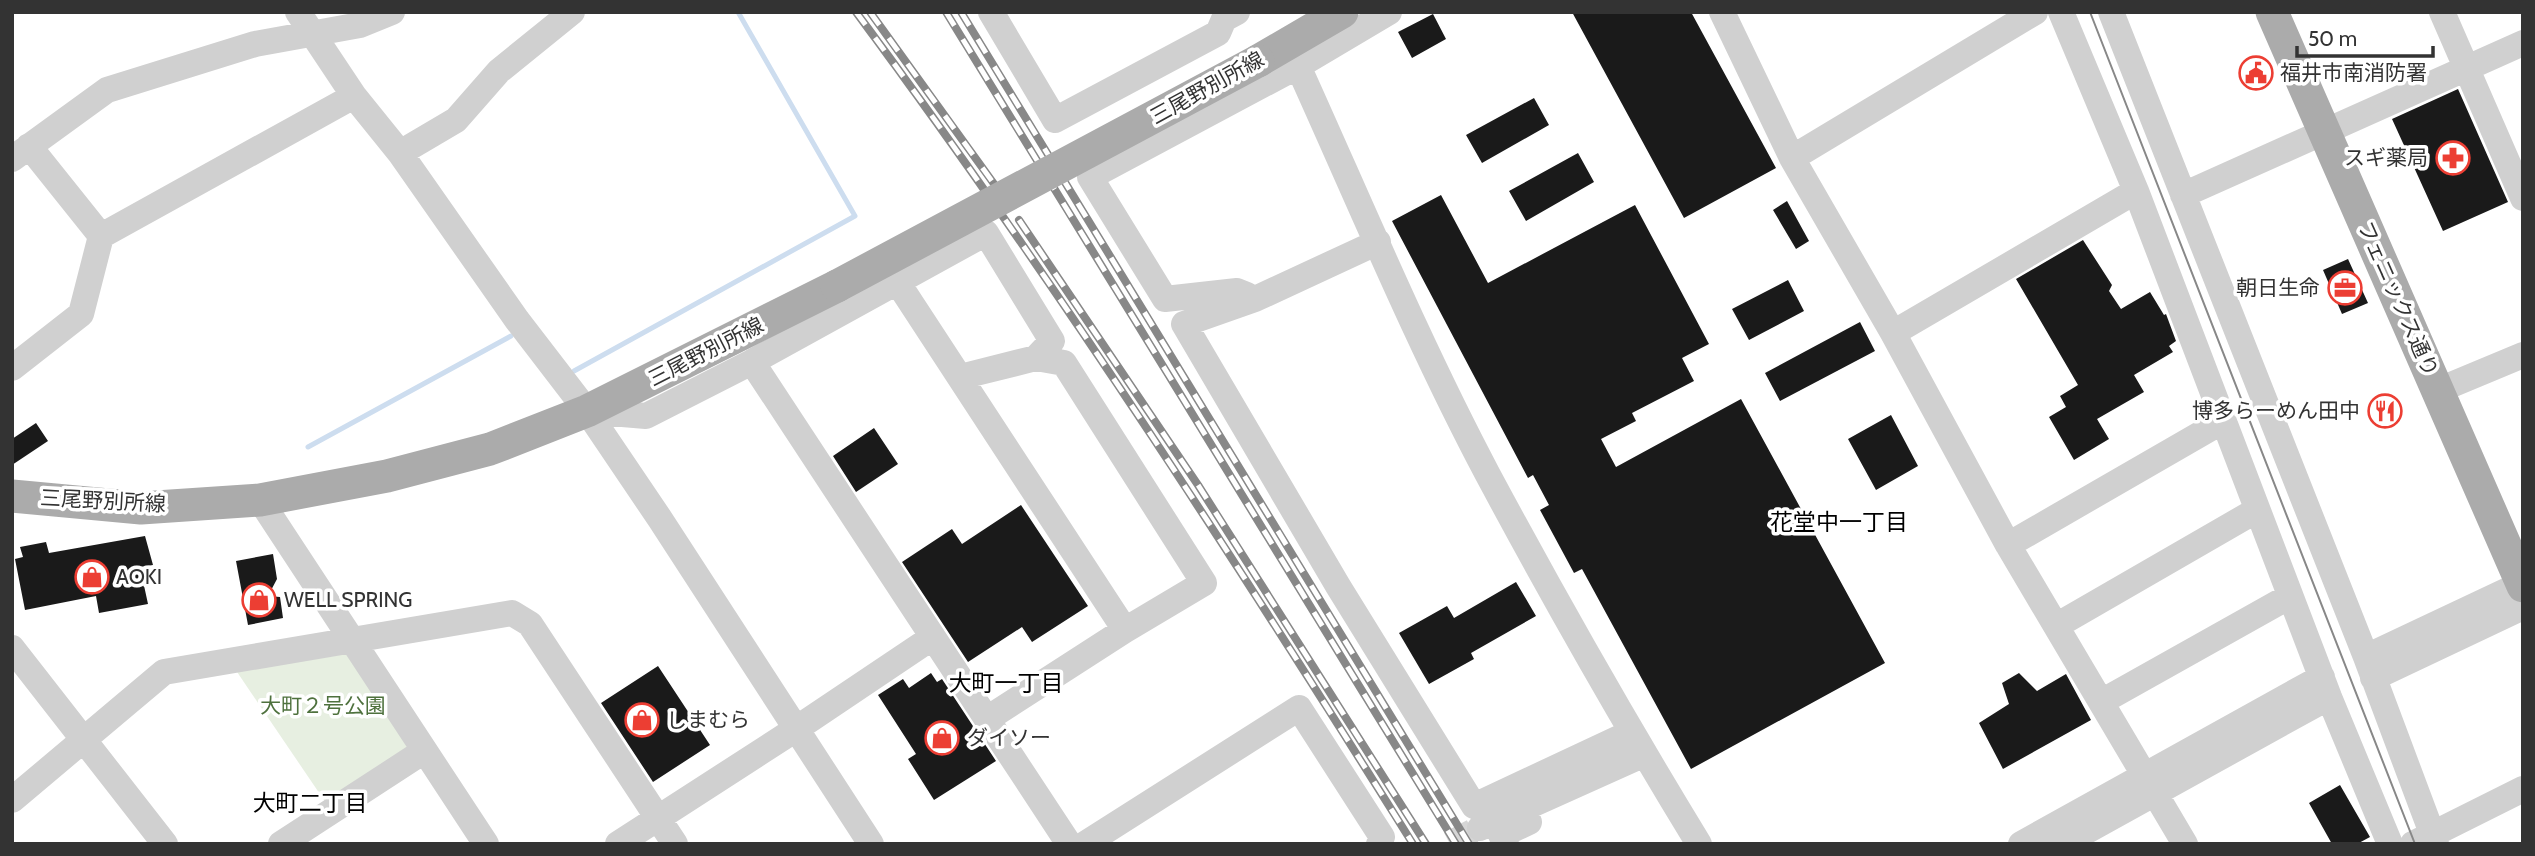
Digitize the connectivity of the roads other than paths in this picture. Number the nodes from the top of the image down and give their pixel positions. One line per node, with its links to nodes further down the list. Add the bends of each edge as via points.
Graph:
1 (298, 12): 14 (street)
2 (392, 12): 14 (street, via 360,26)
3 (991, 12): 19 (street)
4 (1342, 12): 39 (main road, 三尾野別所線, bridge, via 836,286)
5 (1390, 12): 16 (street)
6 (1722, 12): 23 (street)
7 (2035, 12): 23 (street)
8 (2062, 12): 25 (street)
9 (2110, 12): 26 (street)
10 (2272, 12): 20 (main road, フェニックス通り)
11 (2442, 12): 17 (street)
12 (1233, 13): 19 (street, via 1217,33)
13 (565, 14): 22 (street, via 499,71 456,120)
14 (311, 36): 18 (street); 21 (street, via 255,44 107,90)
15 (2523, 43): 17 (street)
16 (1298, 66): 24 (street); 29 (street)
17 (2466, 67): 20 (street); 27 (street)
18 (354, 96): 22 (street); 28 (street)
19 (1055, 120): 24 (street)
20 (2324, 131): 26 (street); 38 (main road, フェニックス通り)
21 (21, 153): 28 (street)
22 (400, 153): 39 (street)
23 (1792, 158): 32 (street)
24 (1090, 177): 31 (street, via 1165,299 1237,291)
25 (2136, 191): 32 (street); 40 (street)
26 (2183, 195): 53 (street)
27 (2523, 198)
28 (101, 236): 36 (street, via 81,314)
29 (1378, 243): 31 (street); 60 (street, via 1488,474)
30 (898, 283): 34 (street, via 986,233 1052,341); 35 (street); 37 (street)
31 (1255, 299): 60 (street, via 1184,324 1474,806)
32 (1893, 333): 44 (street)
33 (2523, 355): 38 (street)
34 (1036, 358): 37 (street); 49 (street, via 1064,363 1204,583)
35 (752, 362): 39 (street, via 646,416); 50 (street)
36 (12, 368)
37 (960, 377): 49 (street)
38 (2439, 390): 45 (main road, フェニックス通り)
39 (587, 411): 42 (main road, 三尾野別所線, via 477,453); 57 (street)
40 (2223, 421): 43 (street); 44 (street)
41 (12, 496): 42 (main road, 三尾野別所線, via 141,508)
42 (260, 500): 51 (street)
43 (2257, 510): 46 (street); 48 (street)
44 (2008, 545): 48 (street)
45 (2523, 584): 53 (street)
46 (2290, 596): 54 (street); 55 (street)
47 (2523, 607): 53 (street)
48 (2056, 626): 55 (street)
49 (1125, 630): 56 (street)
50 (933, 636): 56 (street); 57 (street)
51 (351, 640): 58 (street, via 164,672); 59 (street); 64 (street, via 512,613 530,624)
52 (12, 648): 58 (street)
53 (2369, 667): 66 (street)
54 (2325, 687): 61 (street); 81 (street)
55 (2101, 702): 61 (street)
56 (987, 719): 73 (street)
57 (796, 729): 64 (street); 72 (street)
58 (84, 740): 63 (street); 67 (street)
59 (424, 751): 68 (street); 69 (street)
60 (1643, 751): 65 (street); 76 (street, via 1501,835); 77 (street)
61 (2150, 784): 78 (street); 79 (street); 80 (street)
62 (2523, 789): 66 (street)
63 (12, 800)
64 (658, 818): 70 (street); 71 (street)
65 (1480, 828)
66 (2427, 841)
67 (165, 844)
68 (281, 844)
69 (486, 844)
70 (618, 844)
71 (675, 844)
72 (871, 844)
73 (1069, 844)
74 (1085, 844): 75 (street, via 1299,708 1382,837)
75 (1379, 844)
76 (1506, 844)
77 (1699, 844)
78 (2021, 844)
79 (2063, 844)
80 (2185, 844)
81 (2390, 844)

